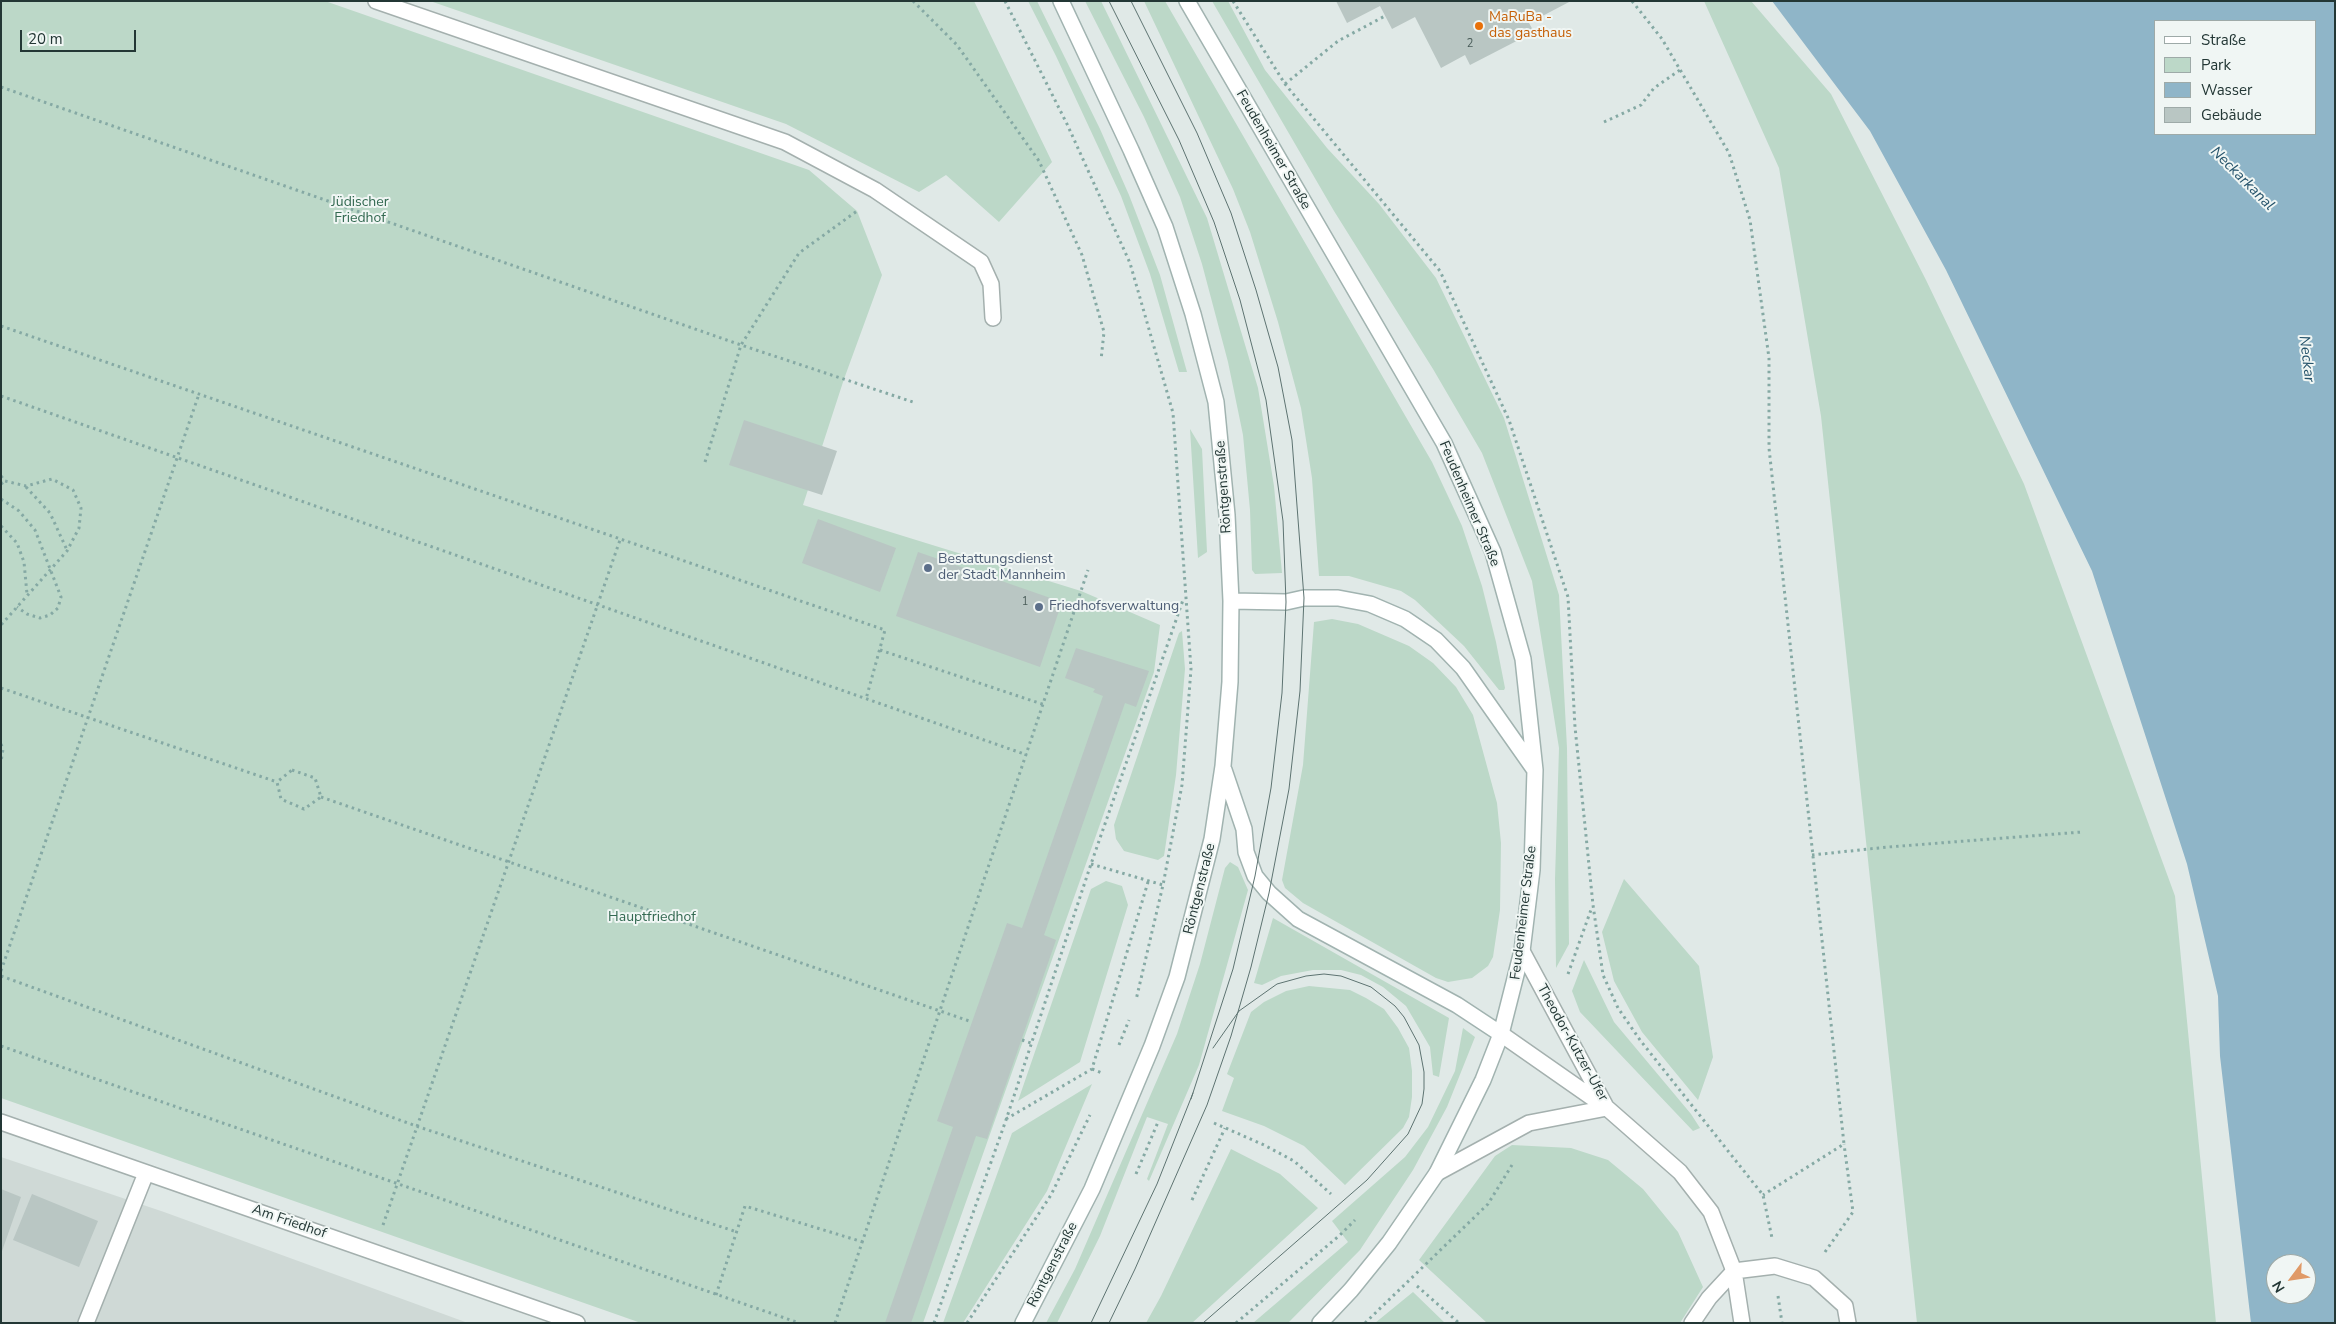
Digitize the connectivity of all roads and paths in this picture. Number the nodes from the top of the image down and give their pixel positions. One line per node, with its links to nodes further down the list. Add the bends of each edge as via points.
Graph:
1 (376, 1): 12 (main road, via 785,142)
2 (913, 1): 16 (path, via 956,45 1039,161 1082,255 1104,332)
3 (1005, 1): 33 (path, via 1068,124 1130,264 1172,413)
4 (1061, 1): 34 (main road, Röntgenstraße, via 1165,227 1193,314 1220,422)
5 (1187, 1): 47 (main road, Feudenheimer Straße, via 1444,444 1493,552 1523,659)
6 (1632, 1): 8 (path, via 1662,39)
7 (1386, 16): 9 (path, via 1338,41)
8 (1680, 70): 11 (path, via 1654,88 1642,105); 51 (path, via 1729,152 1750,220 1769,358 1768,448)
9 (1285, 84)
10 (1, 87): 15 (path)
11 (1604, 122)
12 (875, 190): 13 (main road, via 980,262 991,284); 15 (path, via 857,211 799,253)
13 (993, 318)
14 (1, 326): 17 (path)
15 (741, 345): 19 (path); 21 (path)
16 (1101, 360)
17 (199, 394): 20 (path); 28 (path)
18 (1, 396): 20 (path)
19 (916, 403)
20 (177, 458): 35 (path); 42 (path)
21 (705, 462)
22 (1, 476): 23 (path)
23 (5, 481): 24 (path); 25 (path)
24 (1, 484)
25 (26, 486): 29 (path, via 50,513); 29 (path, via 52,479 73,490 81,508 78,528)
26 (1, 499): 30 (path, via 19,511 35,530)
27 (1, 526): 32 (path, via 20,549)
28 (620, 540): 35 (path); 38 (path, via 886,630)
29 (67, 551): 30 (path)
30 (50, 570): 32 (path); 36 (path, via 61,597 58,608 40,618)
31 (1088, 570): 41 (path)
32 (27, 595): 36 (path)
33 (1184, 597): 53 (path); 55 (path, via 1191,668 1182,786)
34 (1231, 601): 46 (main road, Röntgenstraße, via 1230,682); 47 (main road, via 1286,602 1304,598 1338,598 1370,604 1405,619 1436,640 1463,668)
35 (599, 605): 40 (path); 52 (path)
36 (17, 607): 37 (path)
37 (1, 625)
38 (880, 650): 40 (path); 41 (path)
39 (1, 688): 42 (path)
40 (866, 699): 44 (path)
41 (1045, 705): 44 (path)
42 (89, 717): 48 (path); 57 (path)
43 (1, 744): 45 (path)
44 (1027, 755): 61 (path)
45 (1, 762)
46 (1223, 766): 63 (main road, Theodor-Kutzer-Ufer, via 1244,829 1246,852 1254,876 1269,893 1298,919 1458,1005); 103 (main road, Röntgenstraße, via 1212,839 1195,911 1152,1046 1092,1189)
47 (1535, 770): 56 (main road, Feudenheimer Straße, via 1532,870)
48 (277, 782): 49 (path, via 281,799 304,809); 49 (path, via 292,770 315,778)
49 (321, 797): 52 (path)
50 (2082, 832): 51 (path)
51 (1812, 855): 80 (path)
52 (510, 863): 61 (path); 77 (path)
53 (1091, 864): 54 (path); 65 (path)
54 (1148, 882): 55 (path); 68 (path)
55 (1163, 885): 59 (path)
56 (1522, 951): 63 (main road, Feudenheimer Straße); 70 (main road, Theodor-Kutzer-Ufer)
57 (1, 971)
58 (1, 976): 77 (path)
59 (1136, 1002)
60 (1132, 1011): 67 (path)
61 (941, 1012): 62 (path); 91 (path)
62 (972, 1022)
63 (1501, 1034): 70 (main road, Theodor-Kutzer-Ufer); 82 (main road, Feudenheimer Straße, via 1479,1088)
64 (1022, 1040): 65 (path)
65 (1031, 1043): 72 (path)
66 (1, 1046): 84 (path)
67 (1119, 1047)
68 (1092, 1069): 69 (path); 72 (path)
69 (1102, 1073)
70 (1607, 1108): 76 (main road, Theodor-Kutzer-Ufer); 93 (main road, Theodor-Kutzer-Ufer, via 1680,1172 1711,1212)
71 (1093, 1109): 102 (path, via 1051,1195)
72 (1006, 1120): 101 (path)
73 (1, 1122): 81 (main road, Am Friedhof)
74 (1158, 1122): 83 (path)
75 (1214, 1123): 78 (path)
76 (1529, 1123): 82 (main road, Theodor-Kutzer-Ufer); 106 (path, via 1508,1172 1488,1204)
77 (419, 1127): 84 (path); 89 (path)
78 (1226, 1128): 85 (path, via 1294,1162); 87 (path)
79 (1718, 1139): 86 (path)
80 (1844, 1144): 86 (path); 94 (path, via 1852,1212 1826,1247)
81 (146, 1173): 92 (main road, Am Friedhof); 97 (main road)
82 (1437, 1173): 105 (main road, via 1389,1243 1352,1290)
83 (1136, 1174)
84 (398, 1184): 92 (path); 96 (path)
85 (1331, 1194)
86 (1763, 1195): 90 (path)
87 (1192, 1200)
88 (1355, 1220): 104 (path)
89 (737, 1232): 91 (path, via 745,1206); 96 (path)
90 (1771, 1232)
91 (863, 1242): 100 (path)
92 (374, 1252): 98 (main road, Am Friedhof)
93 (1734, 1271): 94 (main road, via 1775,1266); 108 (main road); 109 (main road, Theodor-Kutzer-Ufer)
94 (1814, 1278): 110 (main road, via 1845,1306)
95 (1417, 1286): 107 (path)
96 (716, 1295): 99 (path)
97 (86, 1323)
98 (577, 1323)
99 (799, 1323)
100 (835, 1323)
101 (934, 1323)
102 (967, 1323)
103 (1023, 1323)
104 (1236, 1323)
105 (1320, 1323)
106 (1365, 1323)
107 (1459, 1323)
108 (1692, 1323)
109 (1742, 1323)
110 (1848, 1323)

